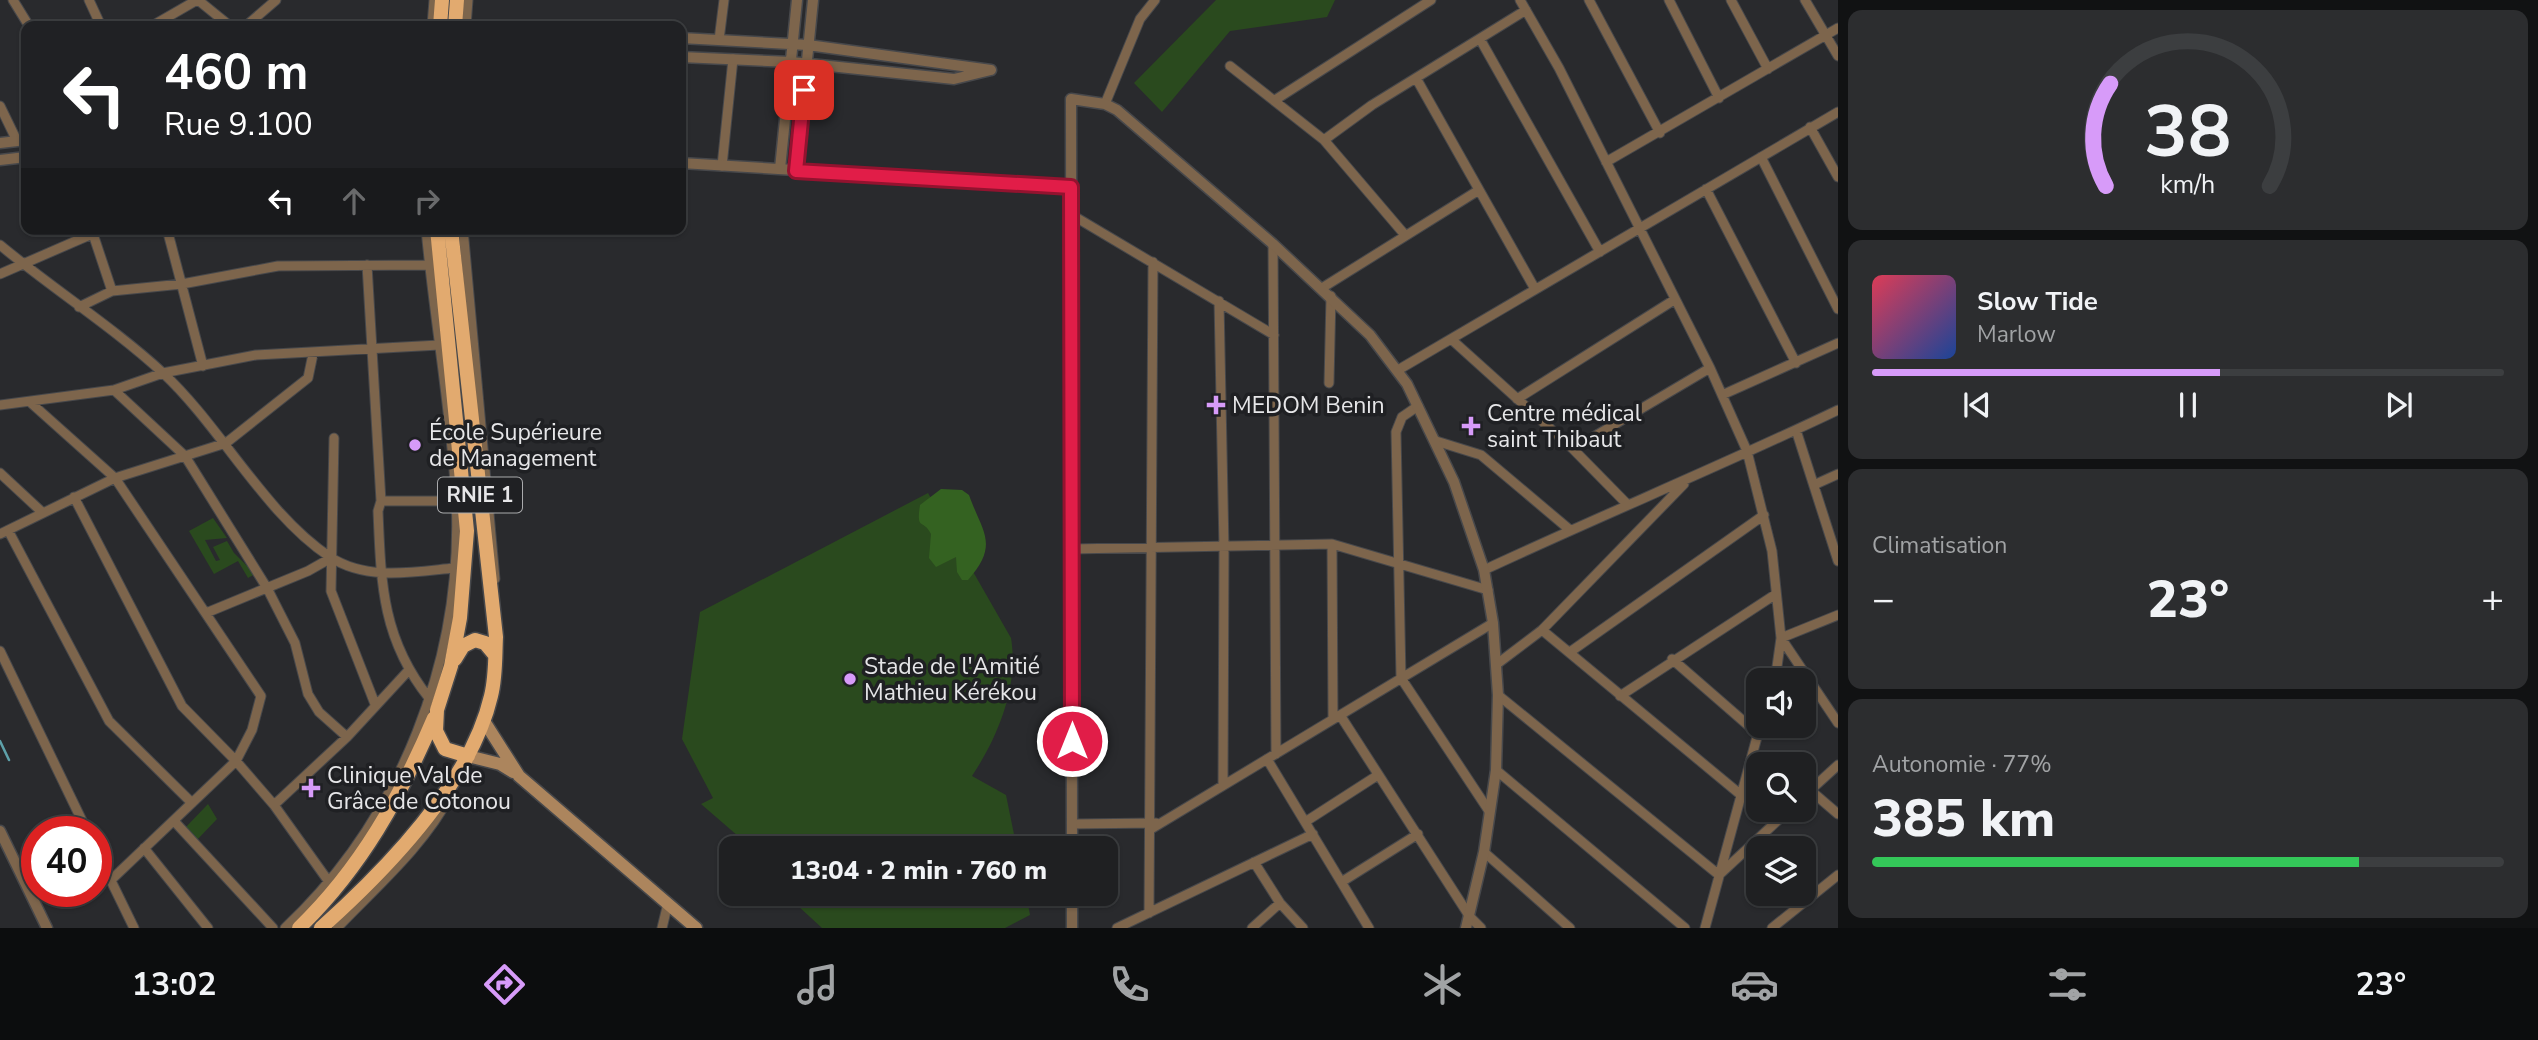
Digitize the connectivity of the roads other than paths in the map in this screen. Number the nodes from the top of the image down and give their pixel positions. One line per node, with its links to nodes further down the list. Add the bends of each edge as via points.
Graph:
1 (13, 0): 20 (street)
2 (89, 0): 21 (street)
3 (197, 0): 22 (street); 23 (street)
4 (276, 0): 24 (street)
5 (434, 0): 25 (street)
6 (442, 0): 26 (highway)
7 (457, 0): 27 (highway)
8 (468, 0): 28 (street)
9 (723, 0): 33 (street)
10 (797, 0): 34 (street)
11 (813, 0): 35 (street)
12 (1155, 0): 48 (street, via 1140,19)
13 (1430, 0): 47 (street)
14 (1520, 0): 19 (street)
15 (1589, 0): 52 (street)
16 (1669, 0): 46 (street)
17 (1731, 0): 43 (street)
18 (1805, 0): 30 (street)
19 (1527, 10): 32 (street); 60 (street)
20 (26, 21)
21 (100, 21)
22 (161, 21)
23 (224, 21)
24 (252, 21)
25 (432, 21)
26 (440, 21)
27 (455, 21)
28 (466, 21)
29 (1838, 28): 30 (street)
30 (1826, 35): 36 (street); 43 (street)
31 (686, 38): 33 (street)
32 (1480, 39): 45 (street); 81 (street)
33 (719, 40): 34 (street)
34 (792, 45): 35 (street); 40 (street)
35 (808, 46): 37 (street); 41 (street)
36 (1838, 55)
37 (897, 56): 44 (street); 44 (street, via 991,70 954,79)
38 (686, 57): 39 (street)
39 (733, 59): 40 (street); 62 (street)
40 (791, 62): 41 (street); 63 (street)
41 (807, 63): 44 (street); 64 (street)
42 (1230, 66): 47 (street)
43 (1768, 69): 46 (street)
44 (895, 73)
45 (1416, 78): 54 (street); 68 (street)
46 (1719, 98): 52 (street)
47 (1275, 100): 54 (street)
48 (1105, 104): 66 (street, via 1071,99); 79 (street)
49 (0, 106): 53 (street)
50 (1838, 112): 51 (street)
51 (1810, 127): 57 (street); 65 (street)
52 (1660, 133): 60 (street)
53 (21, 139)
54 (1324, 140): 78 (street)
55 (21, 141): 56 (street)
56 (0, 143)
57 (1761, 157): 67 (street); 94 (street)
58 (21, 158): 59 (street)
59 (0, 160)
60 (1605, 162): 70 (street)
61 (686, 163): 62 (street)
62 (722, 166): 63 (street)
63 (780, 169): 64 (street)
64 (796, 171): 66 (street)
65 (1838, 177)
66 (1071, 187): 69 (street)
67 (1706, 189): 70 (street); 101 (street)
68 (1479, 190): 78 (street); 88 (street)
69 (1072, 215): 82 (street); 138 (street)
70 (1639, 226): 81 (street); 91 (street)
71 (84, 235): 83 (street)
72 (93, 235): 89 (street)
73 (169, 235): 87 (street)
74 (426, 235): 85 (street)
75 (438, 235): 160 (highway, RNIE 1, via 467,531)
76 (452, 235): 153 (highway, RNIE 1)
77 (464, 235): 153 (street, via 495,559)
78 (1405, 235): 90 (street)
79 (1273, 244): 90 (street); 95 (street)
80 (0, 246): 83 (street)
81 (1600, 252): 88 (street)
82 (1153, 262): 92 (street); 139 (street)
83 (23, 264): 86 (street); 93 (street)
84 (367, 265): 85 (street); 87 (street, via 278,266); 99 (street)
85 (429, 265): 98 (street)
86 (0, 274)
87 (181, 284): 89 (street); 102 (street)
88 (1535, 289): 96 (street)
89 (112, 291): 93 (street)
90 (1326, 292): 104 (street); 106 (street)
91 (1674, 300): 103 (street); 109 (street)
92 (1219, 302): 95 (street); 137 (street)
93 (79, 307): 105 (street)
94 (1838, 309)
95 (1274, 335): 135 (street)
96 (1451, 339): 104 (street); 109 (street)
97 (1838, 343): 101 (street)
98 (439, 345): 99 (street); 128 (street)
99 (370, 349): 100 (street); 127 (street)
100 (313, 354): 102 (street, via 256,355); 117 (street, via 307,378)
101 (1796, 363): 108 (street)
102 (203, 366): 105 (street)
103 (1710, 368): 108 (street); 118 (street)
104 (1398, 370): 112 (street)
105 (163, 373): 107 (street); 117 (street)
106 (1329, 383)
107 (114, 390): 110 (street); 120 (street)
108 (1722, 395): 119 (street)
109 (1517, 399): 118 (street)
110 (30, 402): 111 (street); 123 (street)
111 (0, 405)
112 (1418, 406): 116 (street); 142 (street, via 1402,417 1396,432)
113 (1838, 410): 114 (street)
114 (1796, 430): 119 (street); 125 (street)
115 (334, 438): 140 (street)
116 (1436, 441): 132 (street, via 1481,455); 144 (street, via 1466,510)
117 (226, 443): 120 (street); 140 (street, via 285,518)
118 (1573, 449): 129 (street)
119 (1747, 451): 124 (street); 131 (street)
120 (185, 456): 123 (street); 146 (street)
121 (0, 473): 130 (street)
122 (1838, 474): 125 (street)
123 (115, 478): 126 (street); 149 (street)
124 (1686, 482): 129 (street); 152 (street)
125 (1816, 484): 136 (street)
126 (74, 497): 130 (street); 176 (street, via 182,706)
127 (381, 501): 128 (street); 145 (street)
128 (456, 501): 143 (street)
129 (1627, 504): 132 (street)
130 (43, 513): 133 (street)
131 (1764, 515): 148 (street); 156 (street)
132 (1570, 530): 144 (street)
133 (4, 532): 186 (street, via 109,721)
134 (1332, 544): 135 (street); 142 (street); 168 (street)
135 (1275, 546): 137 (street); 174 (street)
136 (1836, 547): 141 (street)
137 (1224, 548): 139 (street); 182 (street)
138 (1071, 549): 139 (street); 194 (street)
139 (1153, 550): 195 (street)
140 (331, 558): 145 (street); 146 (street); 166 (street, via 331,591)
141 (1838, 561)
142 (1399, 565): 147 (street); 163 (street)
143 (454, 568): 145 (street); 167 (street)
144 (1484, 570): 147 (street)
145 (380, 575): 162 (street)
146 (267, 589): 149 (street); 172 (street, via 295,643 309,694 319,712)
147 (1488, 590): 151 (street)
148 (1776, 594): 154 (street); 158 (street)
149 (206, 613): 176 (street, via 261,696 253,730)
150 (1838, 615): 154 (street)
151 (1493, 622): 159 (street); 163 (street)
152 (1542, 630): 156 (street); 159 (street)
153 (496, 637): 157 (highway, RNIE 1)
154 (1781, 638): 161 (street); 171 (street)
155 (0, 651): 190 (street)
156 (1570, 652): 165 (street)
157 (495, 655): 160 (highway, via 485,643 475,640 463,646); 170 (highway, RNIE 1)
158 (1672, 659): 165 (street); 169 (street)
159 (1497, 664): 164 (street)
160 (451, 666): 167 (highway, RNIE 1)
161 (1777, 668)
162 (408, 671): 166 (street); 167 (street)
163 (1401, 678): 168 (street); 188 (street)
164 (1498, 695): 179 (street); 203 (street)
165 (1620, 696): 184 (street)
166 (375, 704): 172 (street)
167 (433, 704): 177 (highway, via 440,743); 208 (street, via 358,845); 219 (highway, RNIE 1, via 397,799 372,841 330,897)
168 (1336, 717): 174 (street); 180 (street)
169 (1746, 719)
170 (484, 721): 177 (highway, RNIE 1); 181 (main road)
171 (1838, 723)
172 (347, 737): 187 (street)
173 (1757, 738): 184 (street)
174 (1276, 754): 175 (street)
175 (1266, 759): 182 (street); 192 (street)
176 (236, 761): 186 (street); 187 (street)
177 (464, 762): 181 (main road, via 499,764); 220 (highway, RNIE 1, via 388,861); 221 (street, via 442,812)
178 (1838, 765): 183 (street)
179 (1496, 770): 188 (street); 231 (street)
180 (1378, 775): 192 (street); 198 (street)
181 (519, 776): 209 (main road)
182 (1223, 785): 195 (street)
183 (1816, 785)
184 (1741, 795): 203 (street)
185 (1816, 799): 189 (street)
186 (192, 803): 191 (street)
187 (274, 805): 208 (street)
188 (1489, 811): 201 (street)
189 (1838, 814)
190 (80, 816)
191 (174, 821): 200 (street); 217 (street)
192 (1305, 822): 197 (street)
193 (1777, 822): 203 (street)
194 (1073, 824): 195 (street); 199 (street)
195 (1151, 826): 212 (street)
196 (0, 831): 214 (street)
197 (1313, 834): 202 (street); 206 (street)
198 (1418, 834): 206 (street); 213 (street)
199 (1073, 836)
200 (144, 848): 205 (street); 216 (street)
201 (1484, 852): 213 (street); 230 (street)
202 (1254, 862): 210 (street); 212 (street)
203 (1719, 875): 232 (street)
204 (1838, 875): 233 (street)
205 (112, 879)
206 (1343, 881): 228 (street)
207 (112, 882): 215 (street)
208 (329, 882): 218 (street)
209 (668, 903): 222 (street); 223 (main road)
210 (1280, 903): 226 (street); 227 (street)
211 (1072, 906): 224 (street)
212 (1149, 913): 225 (street)
213 (1468, 923): 229 (street)
214 (47, 928)
215 (134, 928)
216 (208, 928)
217 (273, 928)
218 (285, 928)
219 (299, 928)
220 (321, 928)
221 (337, 928)
222 (662, 928)
223 (696, 928)
224 (1072, 928)
225 (1117, 928)
226 (1252, 928)
227 (1303, 928)
228 (1370, 928)
229 (1481, 928)
230 (1570, 928)
231 (1685, 928)
232 (1705, 928)
233 (1772, 928)

